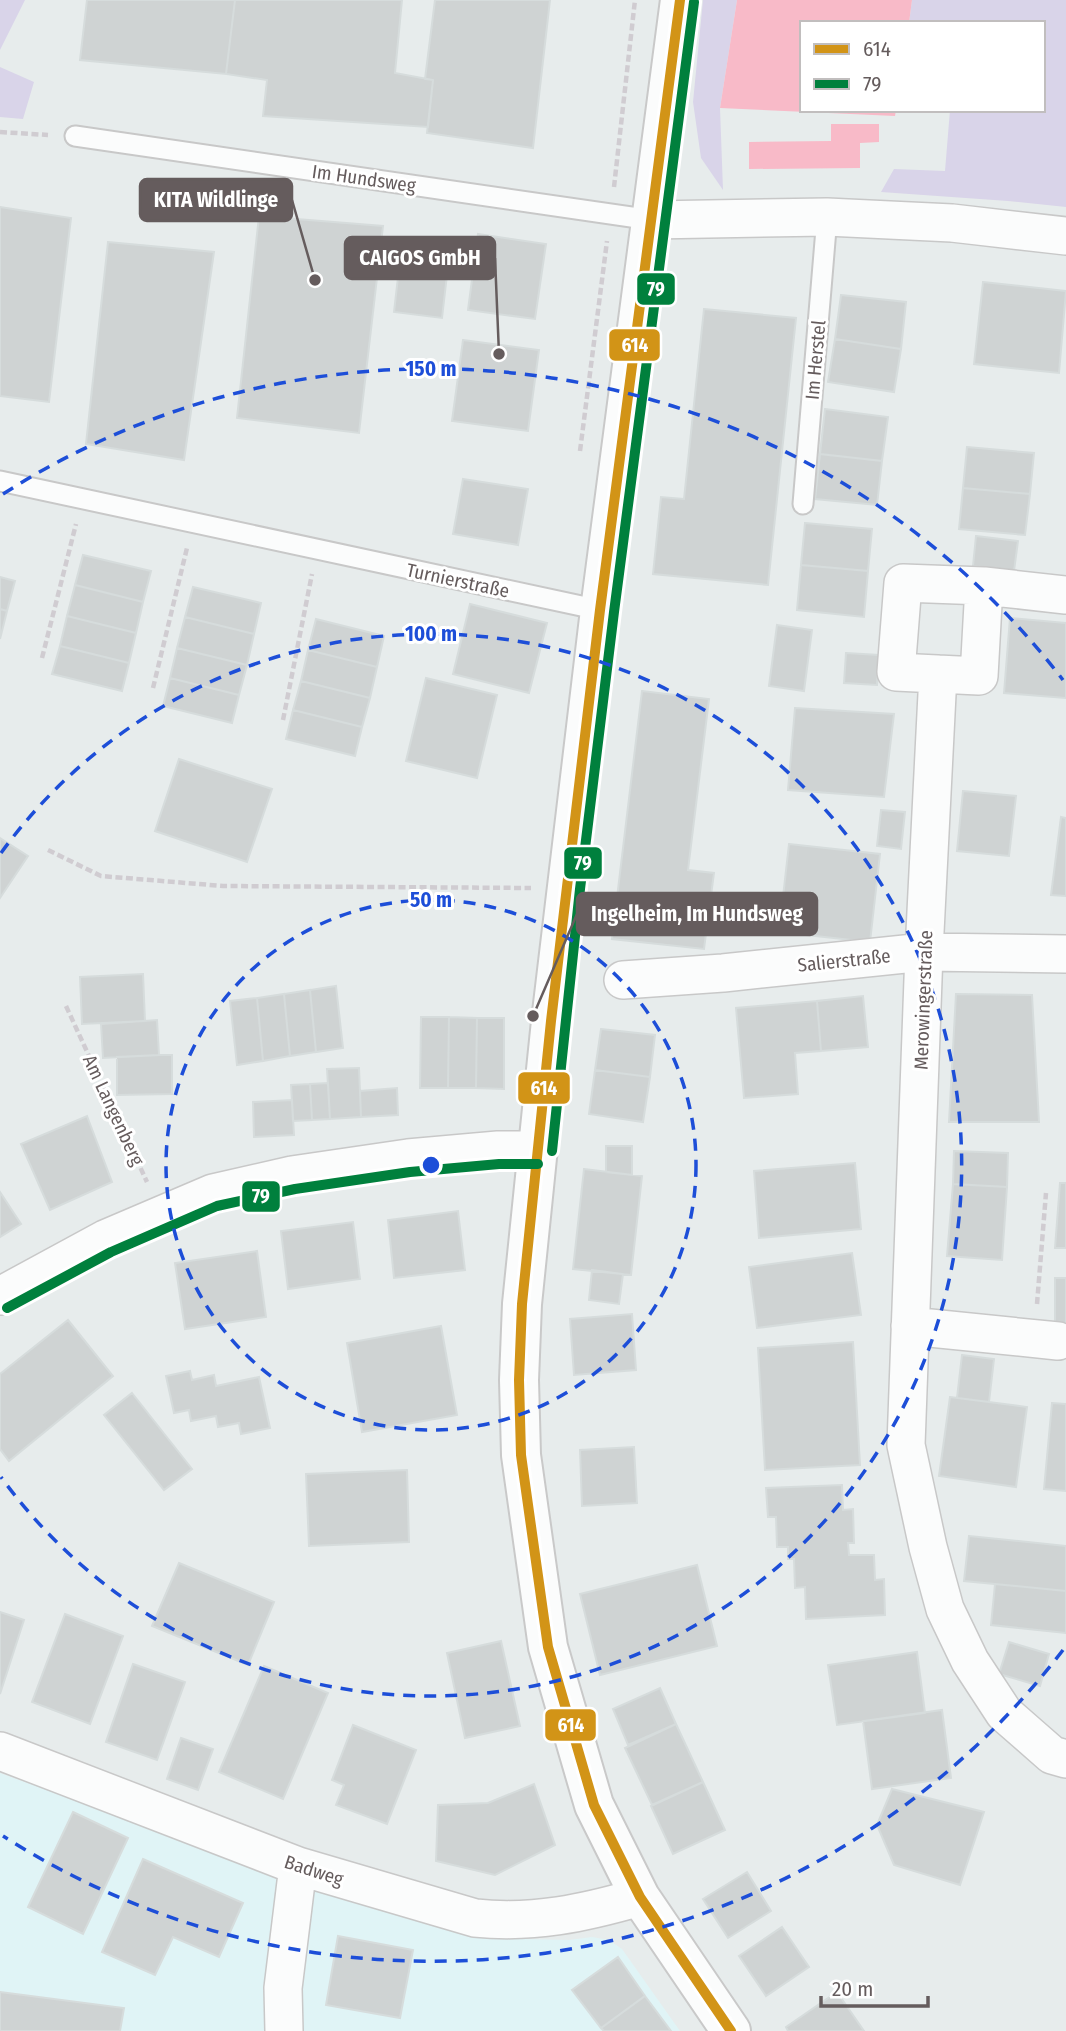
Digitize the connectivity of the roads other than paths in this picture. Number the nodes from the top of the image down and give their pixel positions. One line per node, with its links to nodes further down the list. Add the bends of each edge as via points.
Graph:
1 (680, 0): 4 (main road)
2 (75, 136): 4 (lane, Im Hundsweg)
3 (827, 216): 4 (street); 5 (street); 7 (lane, Im Herstel)
4 (652, 220): 10 (main road)
5 (1066, 236)
6 (0, 481): 10 (lane, Turnierstraße)
7 (803, 504)
8 (985, 586): 9 (street); 11 (street, via 979,676); 11 (street, via 903,583 896,672)
9 (1066, 595)
10 (600, 610): 15 (main road)
11 (938, 674): 12 (street, Merowingerstraße)
12 (924, 952): 13 (street, Salierstraße); 14 (street, Salierstraße); 17 (street, Merowingerstraße)
13 (1066, 954)
14 (623, 979)
15 (538, 1150): 16 (street, via 408,1158 292,1175 213,1193 105,1239); 22 (main road, via 522,1304 520,1455 548,1647 594,1805)
16 (0, 1296)
17 (910, 1326): 18 (street); 20 (street, Merowingerstraße, via 906,1445 945,1609 970,1661 1004,1713 1052,1755)
18 (1046, 1340)
19 (0, 1751): 21 (street, Badweg)
20 (1066, 1759)
21 (298, 1866): 22 (street, Badweg, via 475,1918 561,1917); 23 (street, via 283,1988)
22 (640, 1897): 24 (main road)
23 (284, 2031)
24 (731, 2031)

